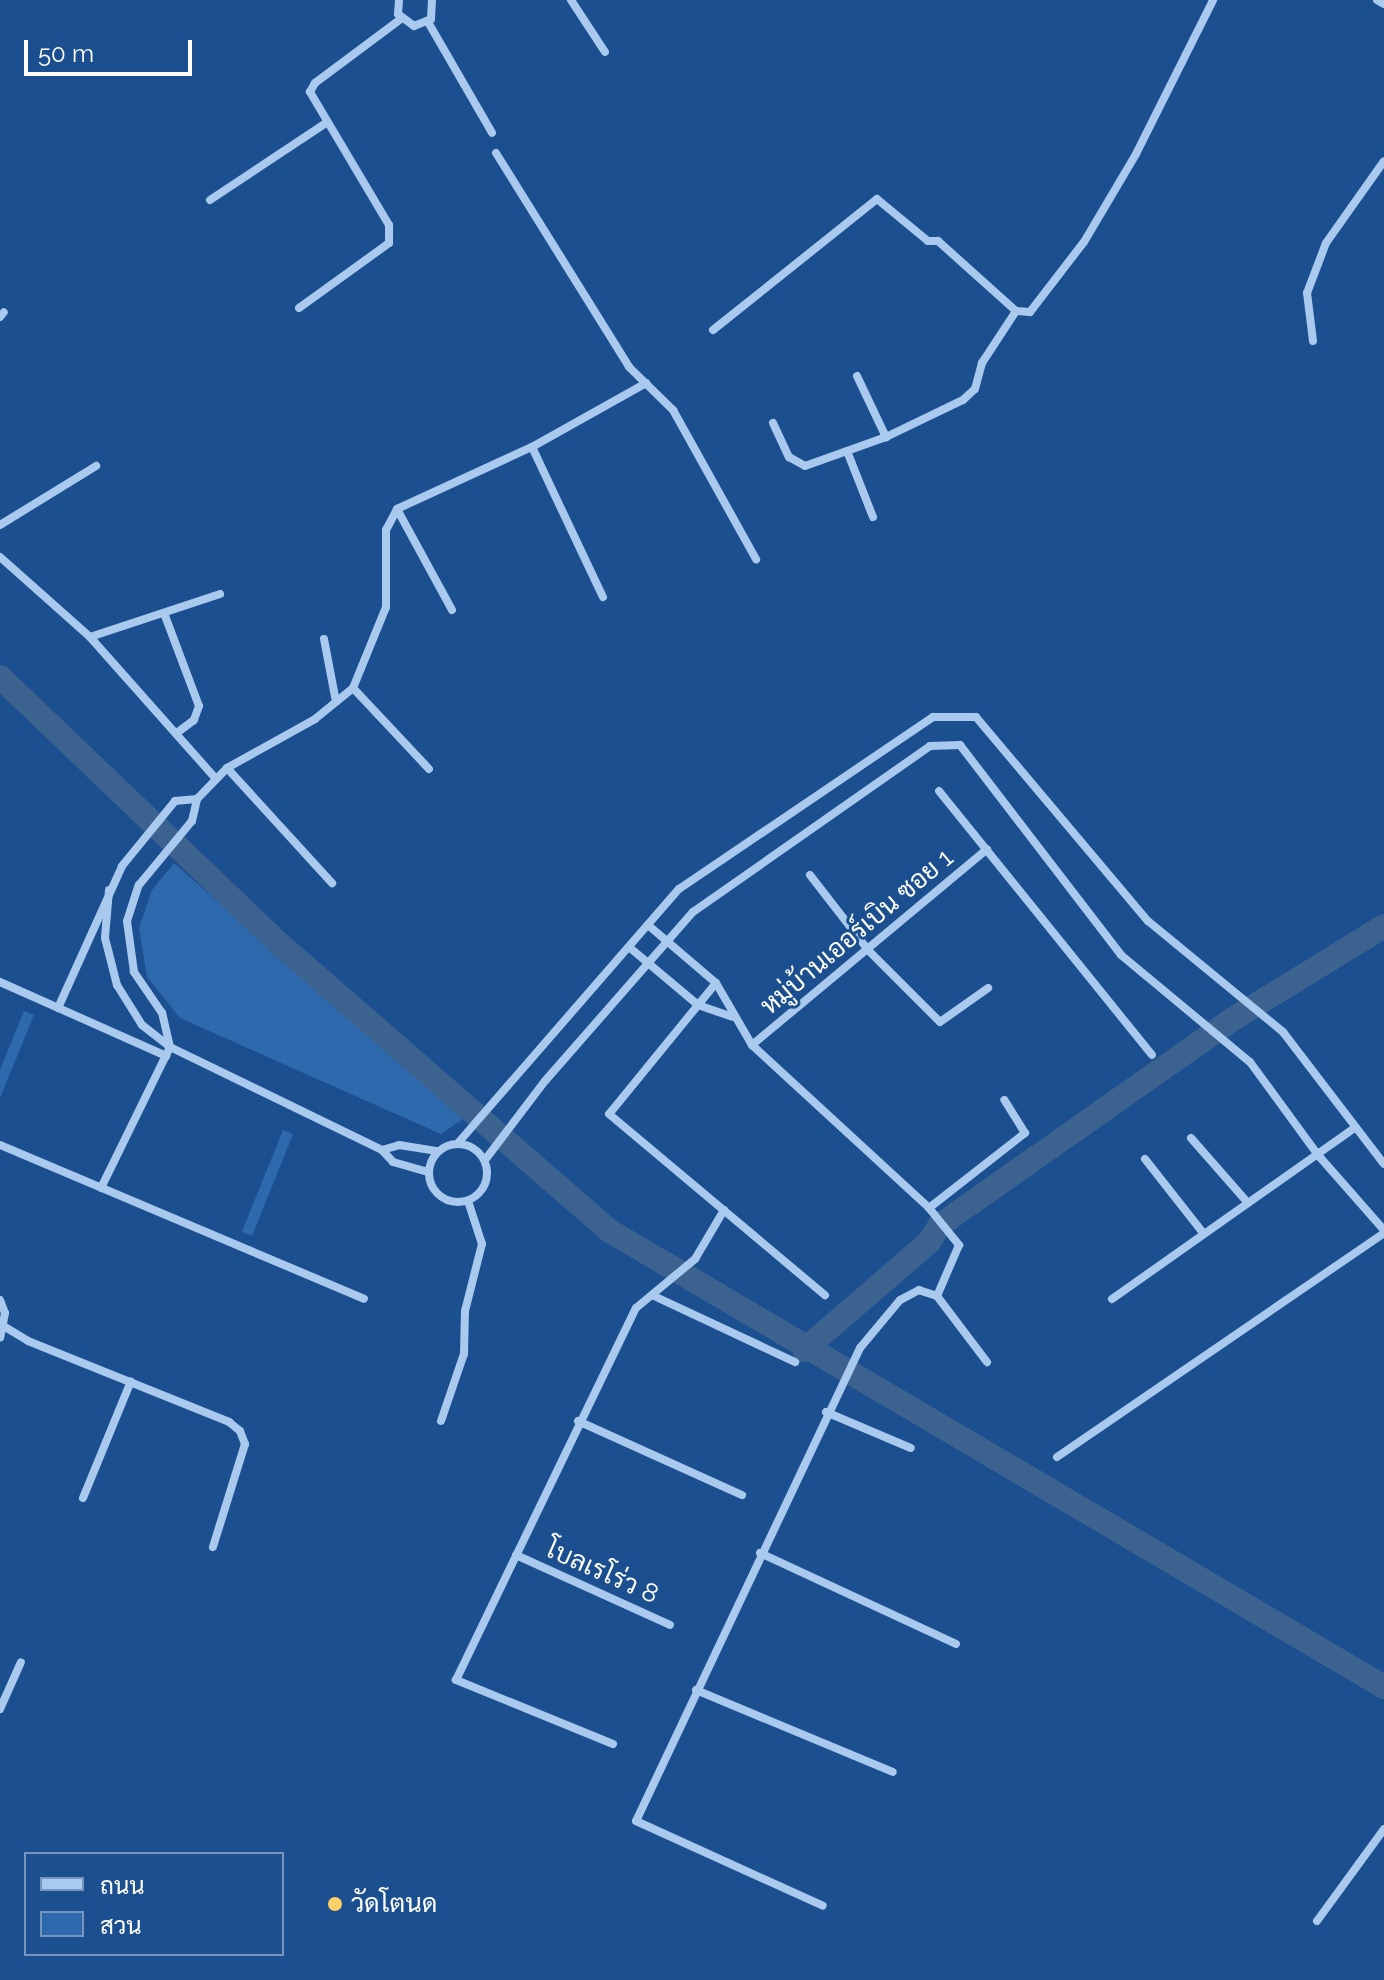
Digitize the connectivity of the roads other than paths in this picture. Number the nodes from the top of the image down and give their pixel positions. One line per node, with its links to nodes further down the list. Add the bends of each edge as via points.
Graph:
1 (399, 0): 7 (street)
2 (432, 0): 8 (street)
3 (571, 0): 9 (street)
4 (1213, 0): 16 (street, via 1084,242 1035,307 1028,313)
5 (1377, 0): 6 (street)
6 (1384, 4)
7 (401, 19): 8 (street, via 414,26); 10 (street, via 315,83 310,92)
8 (428, 22): 11 (street)
9 (605, 52)
10 (326, 123): 14 (street); 15 (street, via 392,234 383,249)
11 (492, 133)
12 (496, 153): 20 (street, via 629,367)
13 (1384, 161): 18 (street, via 1326,243 1307,293)
14 (210, 200)
15 (299, 308)
16 (1016, 311): 17 (street, via 938,241 928,241 877,199); 22 (street, via 982,363 975,389)
17 (713, 330)
18 (1313, 341)
19 (857, 376): 22 (street)
20 (646, 383): 23 (street); 30 (street, via 673,410)
21 (773, 423): 24 (street, via 789,457 805,466)
22 (886, 437): 24 (street)
23 (532, 447): 26 (street); 32 (street)
24 (847, 451): 27 (street)
25 (96, 466): 28 (street)
26 (397, 509): 33 (street); 37 (street, via 386,530 384,618)
27 (873, 517)
28 (0, 525)
29 (0, 557): 35 (street)
30 (756, 559)
31 (220, 594): 34 (street)
32 (603, 597)
33 (452, 610)
34 (164, 613): 35 (street); 39 (street, via 199,706 194,720)
35 (90, 637): 39 (street)
36 (324, 639): 38 (street)
37 (353, 688): 38 (street); 41 (street)
38 (336, 702): 40 (street)
39 (178, 732): 42 (street)
40 (227, 768): 42 (street); 47 (street)
41 (429, 769)
42 (216, 779): 44 (street)
43 (939, 791): 45 (street)
44 (197, 799): 48 (street, via 175,801); 61 (street, via 192,821 139,885 127,921 134,972 162,1013)
45 (987, 849): 52 (street, หมู่บ้านเออร์เบิน ซอย 1); 62 (street)
46 (810, 875): 52 (street)
47 (332, 883)
48 (109, 890): 58 (street); 61 (street, via 105,938 117,985 142,1025)
49 (648, 925): 50 (street); 51 (street); 64 (street, via 679,889 933,717 976,717 1148,921 1283,1032)
50 (668, 941): 53 (street); 55 (street); 70 (street, via 693,912 930,746 960,745 1121,955 1250,1062)
51 (629, 947): 53 (street); 66 (street)
52 (869, 951): 56 (street, via 940,1022); 60 (street, หมู่บ้านเออร์เบิน ซอย 1)
53 (649, 964): 57 (street); 72 (street, via 545,1081)
54 (0, 982): 58 (street)
55 (716, 983): 57 (street); 59 (street)
56 (988, 988)
57 (698, 1005): 59 (street); 79 (street, via 609,1114)
58 (58, 1008): 61 (street)
59 (732, 1017): 60 (street)
60 (752, 1045): 78 (street)
61 (168, 1051): 68 (street); 75 (street)
62 (1152, 1055)
63 (1004, 1100): 78 (street, via 1025,1133)
64 (1353, 1129): 70 (street); 73 (street)
65 (1191, 1138): 77 (street)
66 (458, 1143): 69 (street); 72 (street, via 474,1148)
67 (0, 1145): 75 (street)
68 (382, 1150): 69 (street, via 411,1145); 74 (street, via 393,1162)
69 (438, 1151): 74 (street)
70 (1318, 1155): 77 (street); 80 (street)
71 (1145, 1159): 81 (street)
72 (485, 1160): 76 (street, via 487,1180)
73 (1384, 1164)
74 (429, 1172): 76 (street, via 441,1197)
75 (101, 1188): 85 (street)
76 (468, 1201): 94 (street, via 482,1244 465,1311 464,1354)
77 (1248, 1203): 81 (street)
78 (929, 1208): 84 (street, via 959,1245)
79 (724, 1210): 82 (street); 83 (street, via 695,1259)
80 (1384, 1231): 97 (street)
81 (1204, 1234): 86 (street)
82 (825, 1295)
83 (654, 1296): 90 (street); 95 (street, via 636,1308)
84 (937, 1296): 91 (street); 93 (street, via 919,1290 900,1300 860,1348)
85 (364, 1299)
86 (1112, 1299)
87 (0, 1300): 88 (street)
88 (5, 1327): 89 (street); 92 (street)
89 (0, 1338)
90 (795, 1362)
91 (987, 1362)
92 (131, 1381): 99 (street); 100 (street, via 240,1431 245,1444)
93 (826, 1412): 96 (street); 101 (street)
94 (441, 1421)
95 (578, 1421): 98 (street); 102 (street)
96 (911, 1448)
97 (1057, 1457)
98 (742, 1495)
99 (83, 1498)
100 (213, 1547)
101 (760, 1553): 104 (street); 106 (street)
102 (516, 1555): 103 (street, โบลเรโร่ว 8); 108 (street, via 456,1680)
103 (670, 1625)
104 (956, 1644)
105 (21, 1662): 107 (street)
106 (696, 1690): 109 (street); 111 (street, via 636,1821)
107 (0, 1709)
108 (613, 1744)
109 (893, 1772)
110 (1384, 1829): 112 (street)
111 (823, 1906)
112 (1317, 1921)

